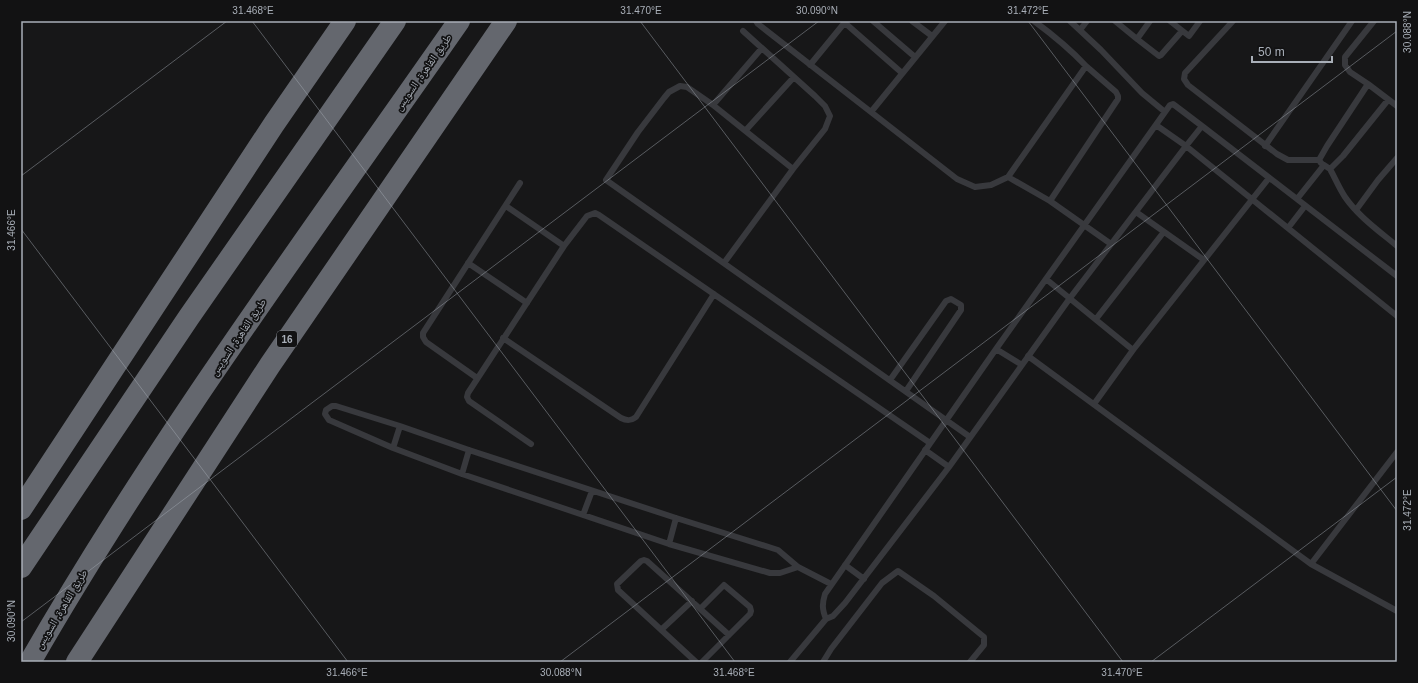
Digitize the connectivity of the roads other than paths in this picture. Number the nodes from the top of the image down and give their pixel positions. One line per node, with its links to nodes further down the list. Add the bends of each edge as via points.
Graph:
1 (345, 21): 94 (highway, via 274,124)
2 (394, 21): 100 (highway)
3 (458, 21): 111 (highway, طريق القاهرة, السويس, via 209,379 68,595)
4 (506, 21): 110 (highway, 16, via 270,365)
5 (756, 21): 27 (lane)
6 (873, 21): 26 (lane)
7 (912, 21): 23 (lane)
8 (944, 21): 23 (lane)
9 (1034, 21): 28 (lane, via 1051,33)
10 (1070, 21): 20 (lane)
11 (1088, 21): 20 (lane)
12 (1116, 21): 24 (lane)
13 (1150, 21): 24 (lane)
14 (1170, 21): 22 (lane)
15 (1200, 21): 22 (lane, via 1189,36)
16 (1233, 21): 41 (lane, via 1185,73 1184,79 1188,85)
17 (1352, 21): 41 (lane)
18 (1374, 21): 31 (lane, via 1345,58 1345,65 1350,72)
19 (846, 22): 27 (lane); 29 (lane)
20 (1080, 30): 36 (lane, via 1142,93)
21 (743, 31): 25 (lane)
22 (1182, 31): 24 (lane, via 1159,56)
23 (932, 36): 26 (lane)
24 (1137, 39)
25 (762, 48): 30 (lane); 33 (lane)
26 (915, 57): 29 (lane)
27 (810, 65): 35 (lane)
28 (1086, 66): 47 (lane); 52 (lane, via 1116,92 1118,99)
29 (902, 73): 35 (lane)
30 (794, 77): 39 (lane); 45 (lane, via 825,106 830,116 825,129)
31 (1368, 84): 32 (lane); 43 (lane)
32 (1388, 100): 34 (lane); 46 (lane)
33 (713, 105): 39 (lane); 65 (lane, via 687,87 680,86 670,92 638,132 606,180)
34 (1397, 106)
35 (871, 112): 47 (lane, via 957,179 975,187 991,185)
36 (1165, 112): 37 (lane); 38 (lane, via 1173,104)
37 (1156, 125): 40 (lane); 57 (lane)
38 (1202, 126): 40 (lane); 48 (lane)
39 (746, 130): 45 (lane)
40 (1186, 146): 51 (lane); 56 (lane)
41 (1265, 146): 43 (lane, via 1288,160)
42 (1397, 158): 55 (lane)
43 (1319, 160): 44 (lane)
44 (1324, 166): 46 (lane); 50 (lane)
45 (793, 169): 65 (lane)
46 (1330, 169): 55 (lane, via 1345,197)
47 (1008, 176): 52 (lane)
48 (1269, 178): 50 (lane); 51 (lane)
49 (520, 183): 53 (lane)
50 (1297, 199): 54 (lane)
51 (1252, 200): 58 (lane); 63 (lane)
52 (1050, 201): 57 (lane)
53 (506, 206): 61 (lane); 64 (lane)
54 (1305, 206): 58 (lane); 66 (lane)
55 (1356, 210): 62 (lane)
56 (1136, 212): 59 (lane); 60 (lane)
57 (1084, 226): 60 (lane); 67 (lane)
58 (1288, 228): 71 (lane)
59 (1163, 233): 63 (lane); 72 (lane)
60 (1111, 244): 69 (lane)
61 (564, 246): 68 (lane, via 587,216 599,214); 70 (lane)
62 (1397, 246)
63 (1204, 260): 75 (lane)
64 (468, 263): 70 (lane); 78 (lane, via 423,336 426,342)
65 (724, 263): 79 (lane)
66 (1397, 276)
67 (1046, 279): 69 (lane); 74 (lane)
68 (714, 294): 73 (lane, via 632,420 621,418); 85 (lane)
69 (1070, 298): 72 (lane); 76 (lane)
70 (527, 303): 73 (lane)
71 (1397, 316)
72 (1096, 319): 75 (lane)
73 (503, 338): 78 (lane)
74 (996, 349): 77 (lane); 82 (lane)
75 (1133, 350): 81 (lane)
76 (1028, 356): 77 (lane); 81 (lane)
77 (1022, 365): 84 (lane)
78 (477, 378): 86 (lane, via 468,393 469,401)
79 (890, 380): 80 (lane); 80 (lane, via 946,301 951,299 961,305 961,310)
80 (906, 391): 82 (lane)
81 (1094, 404): 98 (lane)
82 (946, 420): 84 (lane); 85 (lane)
83 (400, 426): 87 (lane); 87 (lane, via 336,406 326,410 329,420); 88 (lane)
84 (970, 437): 91 (lane)
85 (930, 443): 89 (lane)
86 (531, 444)
87 (393, 448): 92 (lane)
88 (469, 450): 92 (lane); 93 (lane)
89 (925, 450): 91 (lane); 99 (lane)
90 (1397, 452): 98 (lane)
91 (949, 467): 102 (lane)
92 (462, 474): 95 (lane)
93 (592, 491): 95 (lane); 96 (lane)
94 (21, 509)
95 (583, 515): 97 (lane)
96 (676, 518): 97 (lane); 101 (lane, via 778,550)
97 (669, 544): 101 (lane, via 770,573 780,573)
98 (1311, 564): 106 (lane)
99 (844, 566): 102 (lane); 103 (lane)
100 (21, 567)
101 (798, 567): 103 (lane)
102 (864, 579): 107 (lane, via 839,610)
103 (832, 584): 107 (lane, via 822,601)
104 (692, 601): 105 (lane); 108 (lane); 108 (lane, via 647,561 641,561 617,584 617,589)
105 (700, 609): 109 (lane); 109 (lane, via 722,585 725,585 751,610)
106 (1397, 611)
107 (826, 619): 114 (lane)
108 (661, 630): 112 (lane)
109 (730, 635): 113 (lane)
110 (82, 658)
111 (30, 662)
112 (696, 662)
113 (702, 662)
114 (790, 662)
115 (823, 662): 116 (lane, via 882,583 898,571 934,596 984,637 984,645)
116 (970, 662)

